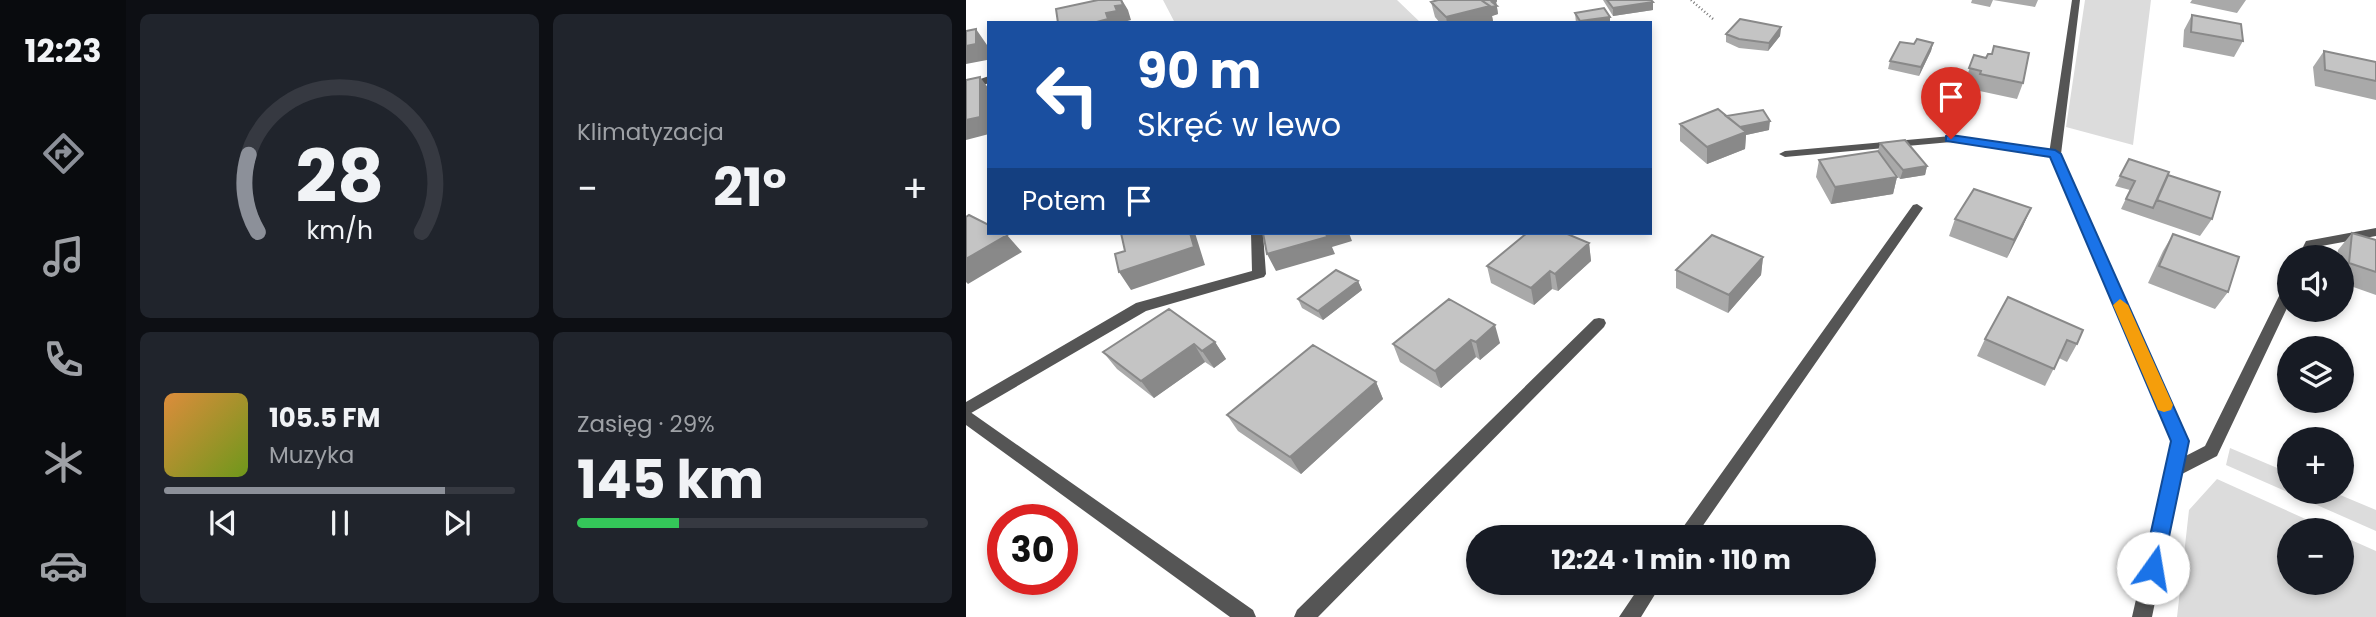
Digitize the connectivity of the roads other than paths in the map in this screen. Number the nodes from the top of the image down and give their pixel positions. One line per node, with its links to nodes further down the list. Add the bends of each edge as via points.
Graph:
1 (2076, 0): 5 (street)
2 (987, 80): 3 (street)
3 (966, 88)
4 (1785, 154): 5 (street, via 1951,139)
5 (2055, 154): 14 (street, via 2180,441)
6 (1917, 208): 15 (street)
7 (2376, 232): 9 (street)
8 (1257, 235): 12 (street, via 1259,274 1141,307)
9 (2311, 245)
10 (2277, 315): 14 (street, via 2211,451)
11 (1599, 323): 18 (street)
12 (966, 410)
13 (966, 416): 17 (street)
14 (2176, 469): 20 (street)
15 (1693, 525)
16 (1645, 595): 19 (street)
17 (1246, 617)
18 (1304, 617)
19 (1629, 617)
20 (2142, 617)

